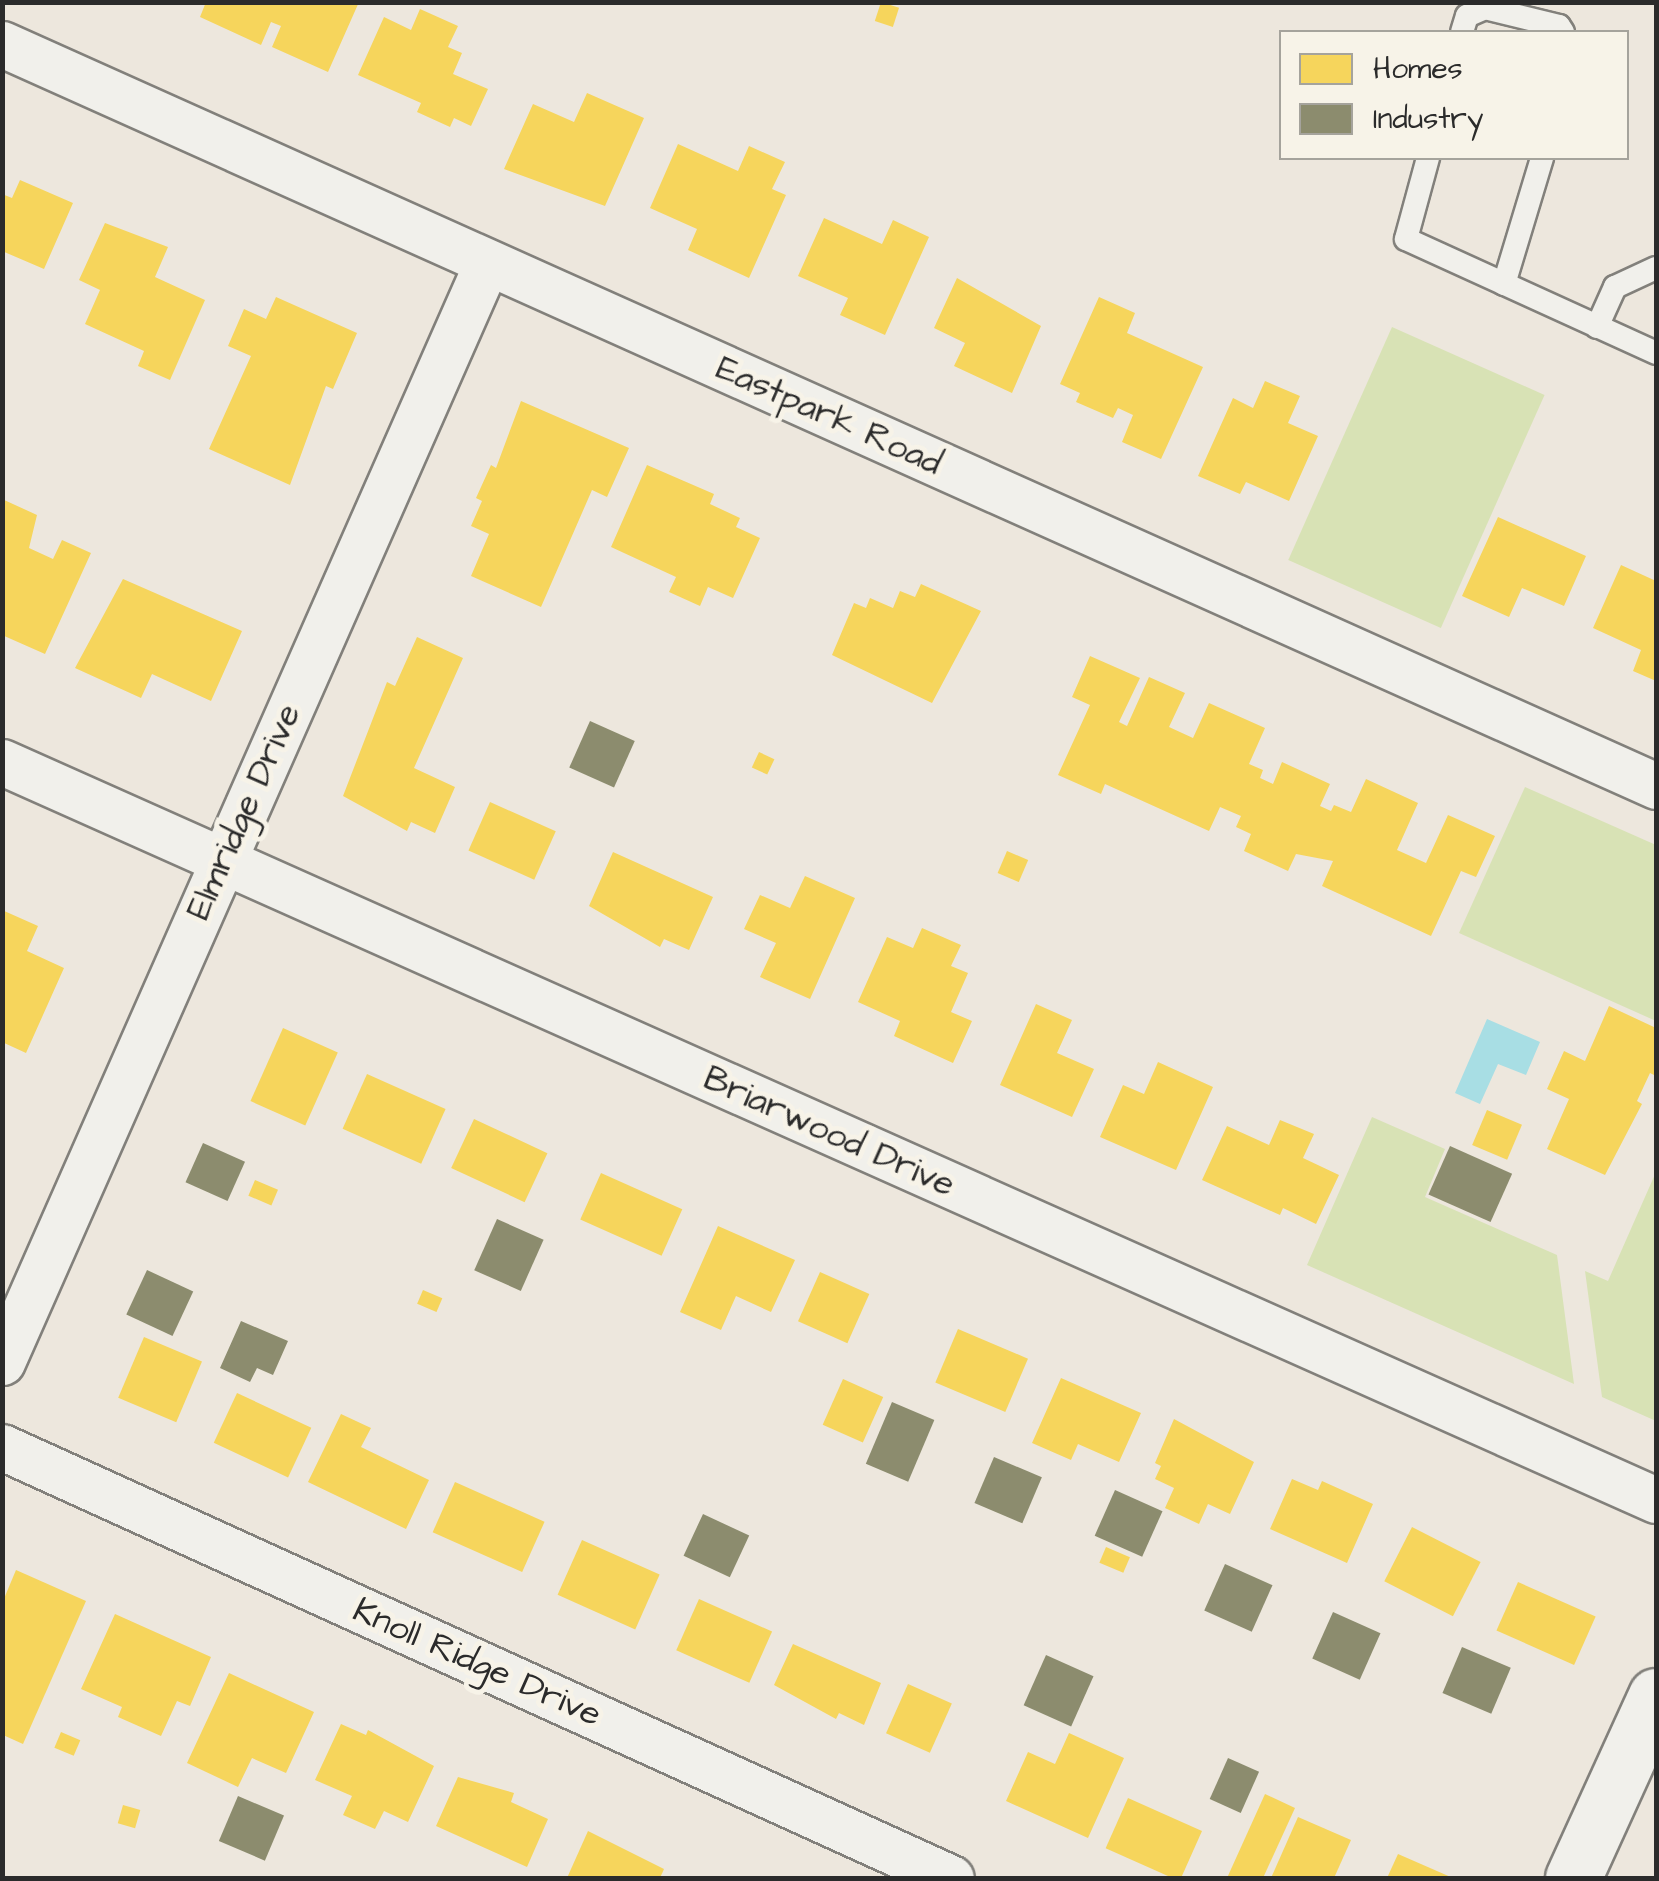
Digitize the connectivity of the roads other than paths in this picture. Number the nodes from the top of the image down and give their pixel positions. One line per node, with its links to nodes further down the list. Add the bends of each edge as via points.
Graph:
1 (1463, 30): 2 (lane, via 1467,16 1484,8)
2 (1562, 30)
3 (2, 44): 6 (street, Eastpark Road)
4 (1427, 160): 8 (lane, via 1406,239)
5 (1541, 160): 8 (lane)
6 (487, 262): 12 (street, Eastpark Road); 13 (street, Elmridge Drive)
7 (1656, 268): 9 (lane, via 1615,287)
8 (1504, 284): 9 (lane)
9 (1598, 327): 10 (lane)
10 (1656, 353)
11 (2, 762): 13 (street, Briarwood Drive)
12 (1656, 786)
13 (222, 862): 14 (street, Elmridge Drive); 16 (street, Briarwood Drive)
14 (2, 1362)
15 (2, 1447): 18 (street, Knoll Ridge Drive)
16 (1656, 1500)
17 (1656, 1696): 20 (street)
18 (903, 1868): 19 (street, Knoll Ridge Drive)
19 (951, 1878)
20 (1573, 1878)

